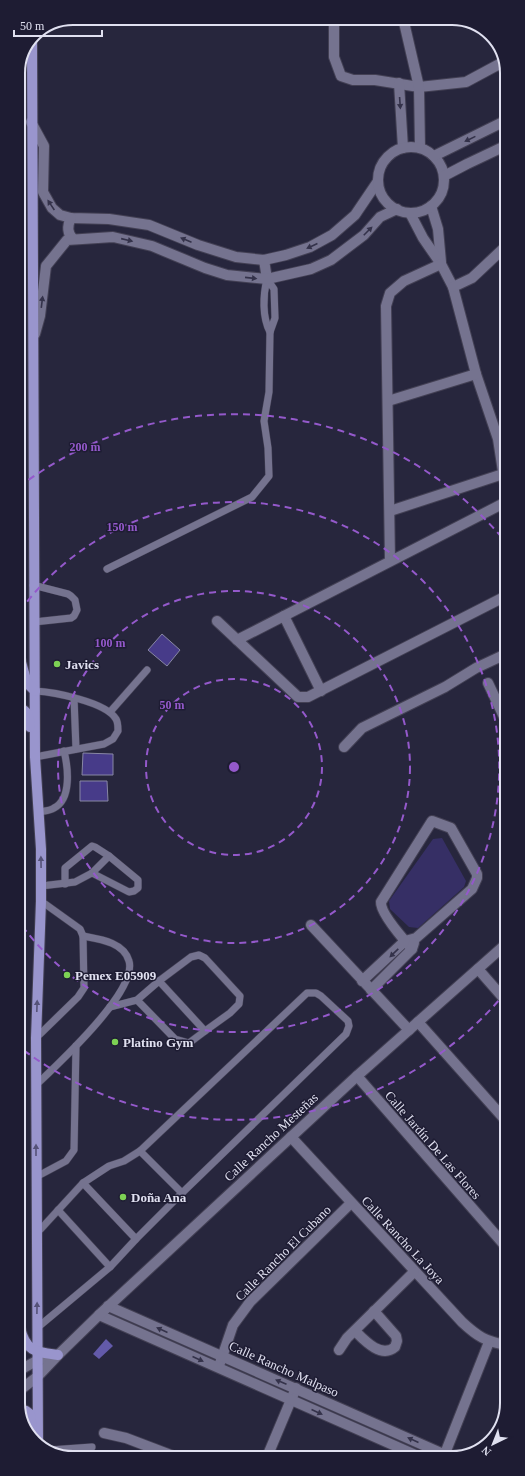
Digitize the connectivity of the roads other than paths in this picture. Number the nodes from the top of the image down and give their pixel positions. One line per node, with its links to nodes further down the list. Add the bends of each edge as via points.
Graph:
1 (334, 25): 5 (street, via 334,57 341,76 353,80)
2 (405, 25): 6 (street)
3 (32, 48): 7 (main road)
4 (499, 63): 6 (street, via 466,82)
5 (399, 83): 6 (street); 9 (street, one-way to 9)
6 (419, 87): 10 (street)
7 (32, 122): 18 (street, one-way to 7, via 60,215 52,208 43,192 44,146); 25 (main road)
8 (500, 123): 12 (street, one-way to 12)
9 (403, 148): 10 (street); 14 (street, via 384,160 379,170)
10 (420, 148): 12 (street)
11 (500, 148): 13 (street)
12 (434, 156): 13 (street)
13 (444, 176): 15 (street, via 439,198)
14 (378, 181): 16 (street, via 384,198); 21 (street, one-way to 21, via 355,215 332,235 310,248)
15 (431, 206): 17 (street); 22 (street, via 438,229)
16 (397, 209): 17 (street); 23 (street, one-way to 16, via 311,269 331,260 364,235 380,217)
17 (410, 213): 22 (street)
18 (71, 218): 19 (street, via 68,232); 21 (street, one-way to 18, via 236,257 149,225 109,219)
19 (73, 239): 23 (street, one-way to 23, via 113,237 152,246 227,275); 25 (street, one-way to 19, via 40,316 46,266 67,240)
20 (500, 252): 24 (street, via 472,278)
21 (264, 260): 23 (street)
22 (441, 264): 24 (street); 27 (street, via 404,281 390,293 386,306)
23 (267, 279): 33 (lane, via 264,289 266,324 270,332 269,392 264,421 269,476 252,497)
24 (453, 287): 26 (street)
25 (33, 339): 34 (main road)
26 (476, 374): 27 (street); 28 (street, via 498,439)
27 (388, 401): 31 (street)
28 (500, 453)
29 (500, 475): 31 (street)
30 (500, 505): 32 (street)
31 (390, 512): 32 (street)
32 (390, 562): 36 (street)
33 (107, 569)
34 (33, 586): 38 (main road); 38 (lane, via 68,594 75,600 77,610 71,618)
35 (500, 599): 45 (street)
36 (284, 616): 39 (street); 45 (street)
37 (217, 620): 39 (street)
38 (34, 622): 44 (main road)
39 (237, 640): 45 (street, via 298,697 308,698)
40 (500, 657): 50 (street, via 362,728)
41 (147, 670): 49 (lane)
42 (25, 676): 44 (main road, via 27,683)
43 (488, 683): 47 (street)
44 (35, 691): 46 (lane, via 50,691); 53 (main road)
45 (321, 691)
46 (74, 698): 49 (lane, via 103,707); 51 (lane)
47 (500, 708)
48 (25, 711): 53 (main road, via 29,715)
49 (110, 712): 51 (lane, via 116,719 118,731 113,739 104,744)
50 (344, 746)
51 (76, 749): 52 (lane)
52 (64, 751): 53 (lane); 54 (lane, via 68,782 63,799 54,808)
53 (35, 757): 54 (main road)
54 (38, 812): 58 (main road, one-way to 54)
55 (109, 856): 56 (lane); 56 (lane, via 138,880 138,888 129,892); 57 (lane, via 92,846 65,868)
56 (92, 873): 57 (lane)
57 (65, 884): 58 (lane)
58 (41, 886): 59 (main road)
59 (41, 901): 61 (lane, via 80,929); 74 (main road, one-way to 59)
60 (311, 925): 66 (street)
61 (84, 936): 70 (lane, via 104,940 121,948 130,961 128,977); 74 (lane, via 84,988)
62 (409, 945): 62 (street, via 382,909 380,902 432,821 451,828 477,878 472,889); 66 (street, one-way to 66); 67 (street)
63 (500, 949): 64 (street, Calle Rancho Mesteñas)
64 (478, 968): 68 (street); 71 (street, Calle Rancho Mesteñas)
65 (159, 981): 69 (lane); 73 (lane); 73 (lane, via 191,957 198,955 205,958 240,996 239,1004 230,1013)
66 (362, 981): 67 (street)
67 (371, 990): 72 (street)
68 (500, 994)
69 (138, 1000): 70 (lane); 73 (lane, via 174,1039 189,1043)
70 (110, 1007): 75 (lane)
71 (418, 1022): 72 (street, Calle Rancho Mesteñas); 78 (street)
72 (410, 1030): 76 (street, Calle Rancho Mesteñas)
73 (205, 1031)
74 (36, 1038): 77 (main road)
75 (76, 1046): 77 (lane); 81 (lane, via 74,1150 66,1161)
76 (357, 1076): 79 (street, Calle Rancho Mesteñas); 88 (street, Calle Jardín De Las Flores)
77 (36, 1085): 81 (main road, one-way to 77)
78 (500, 1114)
79 (291, 1137): 84 (street, Calle Rancho La Joya); 91 (street, Calle Rancho Mesteñas)
80 (140, 1152): 82 (lane, via 109,1166); 83 (lane); 83 (lane, via 307,993 321,996 348,1021 346,1034)
81 (36, 1177): 86 (main road)
82 (83, 1183): 85 (lane); 87 (lane)
83 (182, 1193): 87 (lane)
84 (351, 1203): 90 (street, Calle Rancho La Joya); 102 (street, Calle Rancho El Cubano, via 250,1302 233,1325)
85 (58, 1210): 86 (lane); 89 (lane)
86 (38, 1232): 94 (main road, one-way to 86)
87 (136, 1239): 89 (lane)
88 (500, 1240)
89 (110, 1267): 94 (lane)
90 (414, 1272): 92 (street); 96 (street, Calle Rancho La Joya, via 477,1336)
91 (108, 1306): 93 (street, Calle Rancho Mesteñas); 102 (street, Calle Rancho Malpaso, one-way to 91)
92 (374, 1311): 95 (street); 95 (street, via 396,1336 398,1341 395,1347 387,1351 376,1348)
93 (99, 1315): 100 (street, Calle Rancho Mesteñas); 104 (street, Calle Rancho Malpaso, one-way to 104)
94 (36, 1328): 101 (main road)
95 (355, 1331): 99 (street)
96 (489, 1342): 98 (street, Calle Rancho La Joya); 119 (street)
97 (25, 1343): 101 (main road)
98 (500, 1344)
99 (339, 1350)
100 (58, 1355): 101 (street); 105 (street, Calle Rancho Mesteñas)
101 (38, 1356): 103 (street); 105 (main road)
102 (222, 1356): 104 (street, Calle Rancho El Cubano); 107 (street, Calle Rancho Malpaso, one-way to 102)
103 (25, 1366)
104 (218, 1368): 108 (street, Calle Rancho Malpaso)
105 (38, 1377): 106 (street, Calle Rancho Mesteñas); 112 (main road)
106 (25, 1386)
107 (296, 1388): 108 (street); 118 (street, Calle Rancho Malpaso, one-way to 107)
108 (291, 1400): 116 (street); 117 (street, Calle Rancho Malpaso, one-way to 117)
109 (25, 1411): 110 (main road, via 30,1414)
110 (32, 1428)
111 (104, 1433): 115 (street, via 126,1438)
112 (38, 1436)
113 (92, 1447): 114 (lane)
114 (61, 1449)
115 (158, 1451)
116 (269, 1451)
117 (407, 1451)
118 (434, 1451)
119 (447, 1451)

